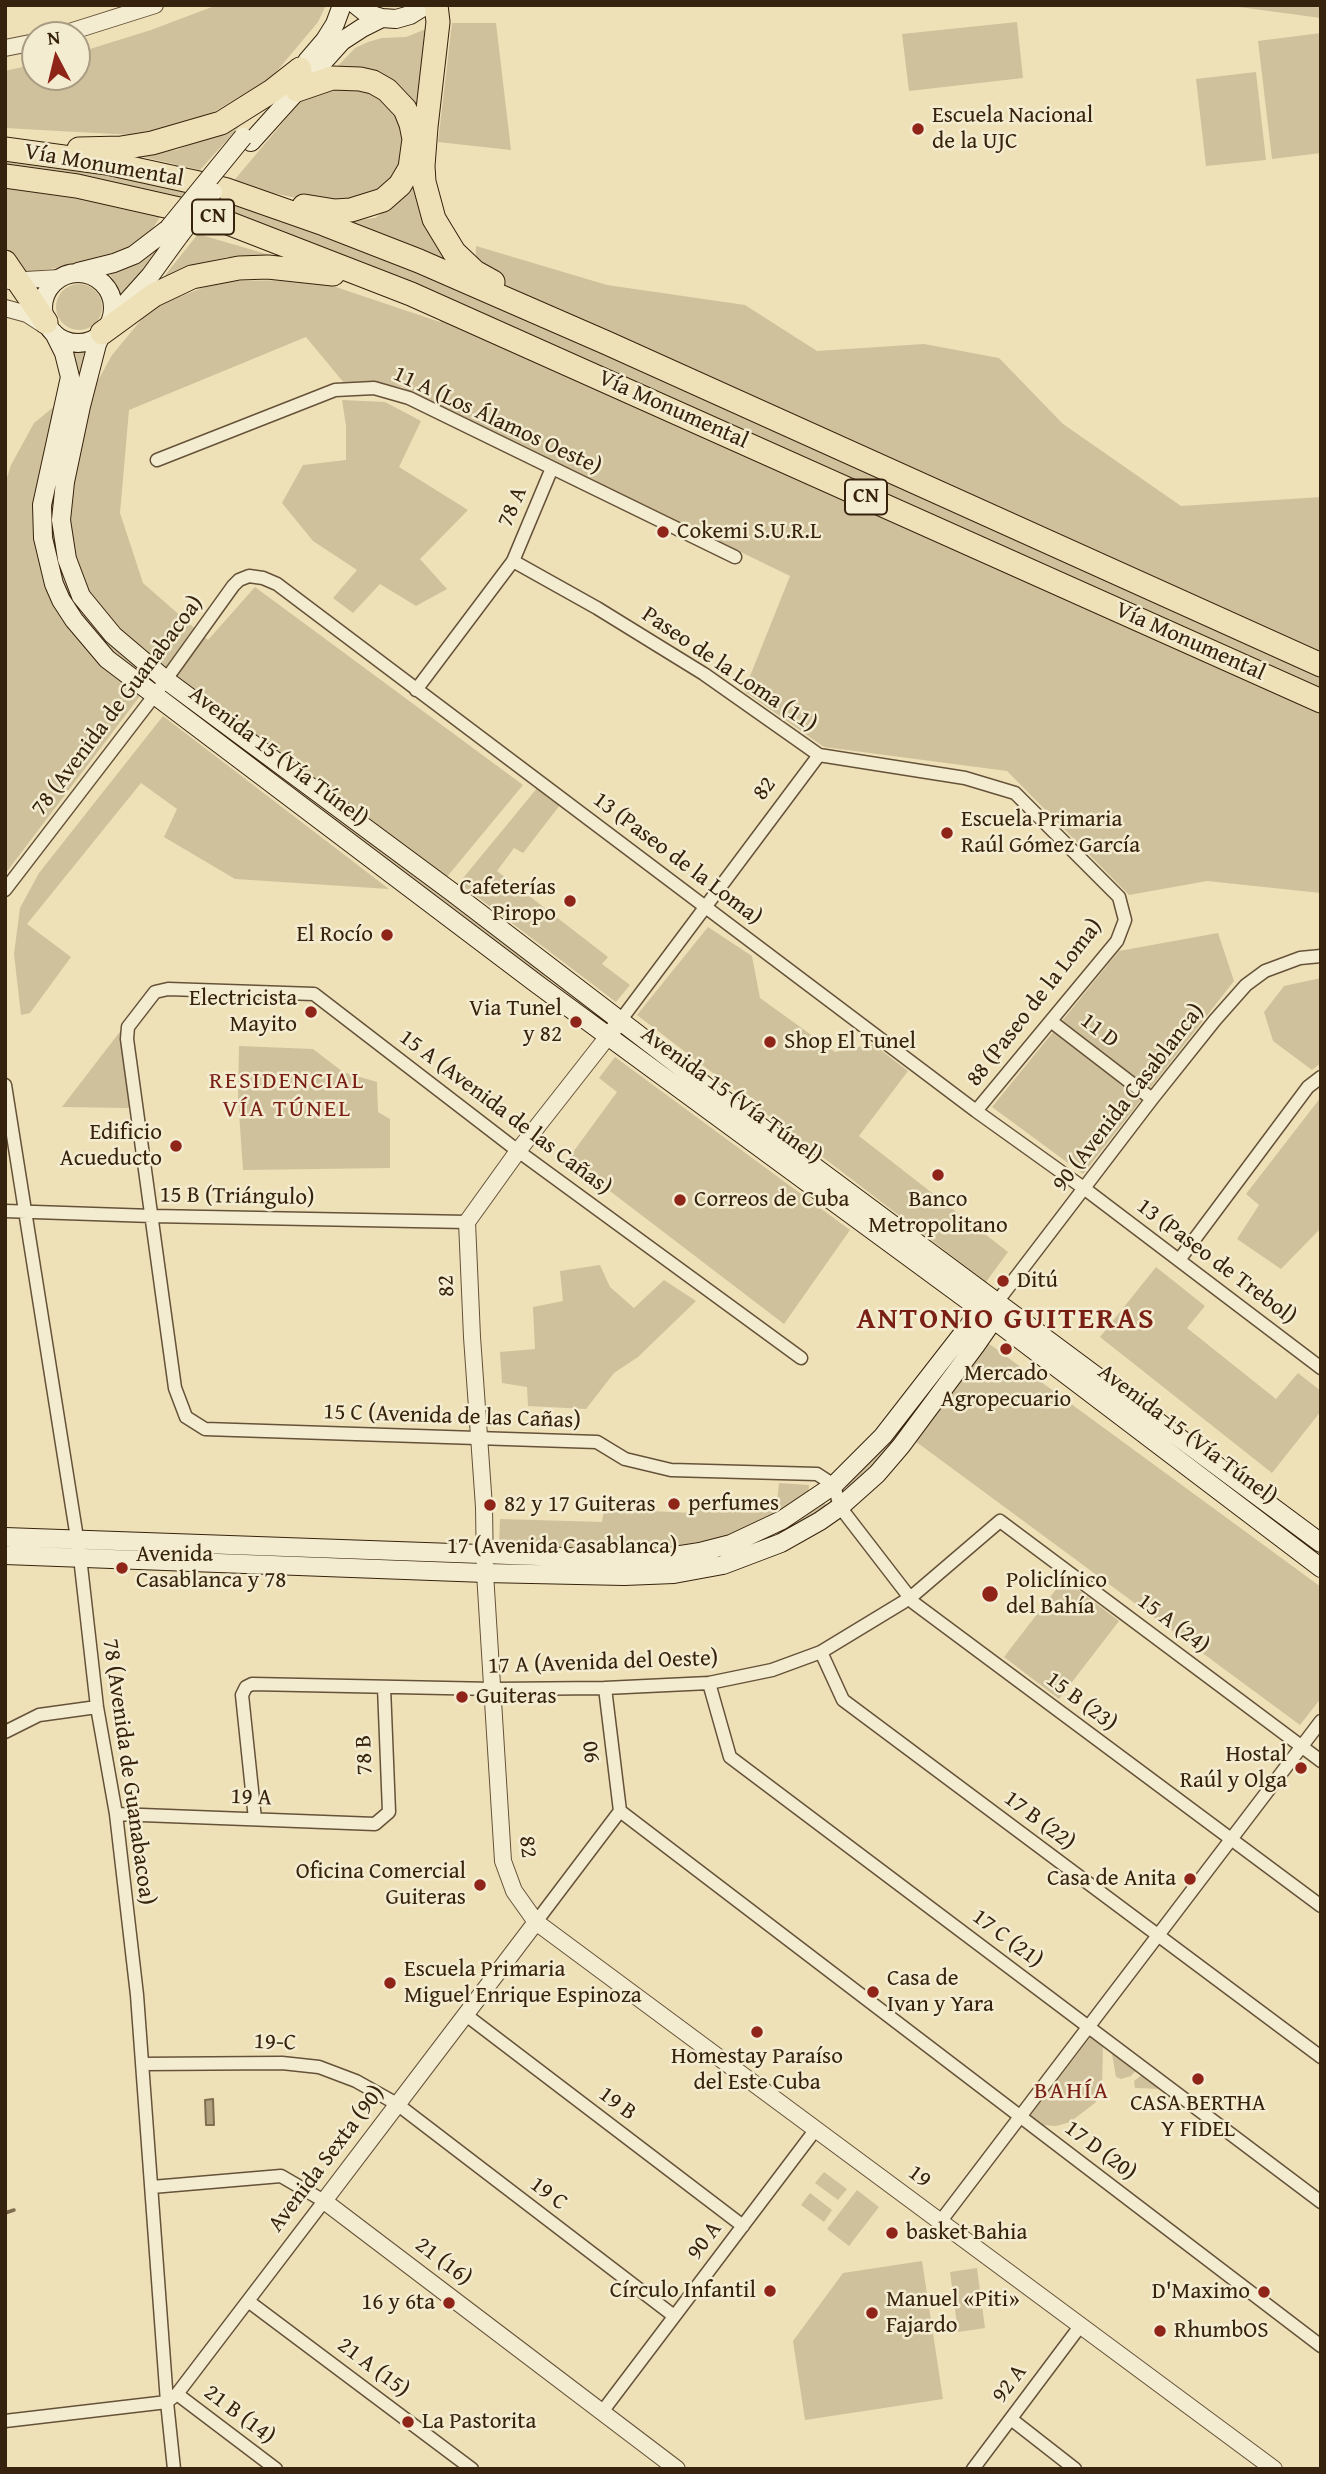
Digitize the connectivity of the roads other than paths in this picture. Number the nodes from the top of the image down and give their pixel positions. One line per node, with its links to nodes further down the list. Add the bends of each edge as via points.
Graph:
1 (155, 5): 7 (street)
2 (342, 5): 8 (main road)
3 (356, 5): 6 (main road)
4 (426, 5): 6 (main road, via 410,15)
5 (436, 5): 19 (highway, via 423,166 434,219 454,252 475,272)
6 (382, 18): 8 (main road, via 342,41)
7 (91, 25)
8 (299, 80): 9 (highway, via 221,123 152,143 121,148); 11 (highway, via 345,78 373,82 387,90 405,109 414,139 410,168 400,185 383,200 344,211); 12 (main road, bridge)
9 (5, 149): 11 (highway, Vía Monumental / CN, via 107,163)
10 (5, 176): 15 (highway, Vía Monumental / CN, via 77,186 210,216)
11 (227, 190): 19 (highway, Vía Monumental / CN, via 419,261)
12 (173, 232): 14 (main road, via 134,255); 17 (main road, via 150,276)
13 (9, 275): 14 (street); 18 (highway)
14 (66, 276): 17 (main road, via 85,273 105,285 114,307); 18 (main road, via 52,285 43,302)
15 (411, 294): 17 (highway, via 338,275 239,268 172,285); 29 (highway, Vía Monumental / CN)
16 (5, 308): 18 (street)
17 (107, 326): 18 (main road, via 87,342 75,343); 26 (main road, Avenida 15 (Vía Túnel), via 97,344 65,482 61,520 67,558 81,596 113,635)
18 (50, 328): 28 (main road, Avenida 15 (Vía Túnel), via 64,353 70,377 42,505 51,573 61,600 91,641)
19 (607, 343): 25 (highway, Vía Monumental / CN)
20 (157, 460): 21 (street, 11 A (Los Álamos Oeste), via 335,390 374,388 409,398)
21 (552, 468): 22 (street, 11 A (Los Álamos Oeste)); 23 (street, 78 A)
22 (735, 557)
23 (513, 561): 27 (street, 78 A); 30 (street, Paseo de la Loma (11), via 704,674)
24 (239, 580): 26 (street, 78 (Avenida de Guanabacoa)); 27 (street, 13 (Paseo de la Loma), via 250,576 277,584)
25 (1321, 665)
26 (166, 680): 28 (street, 78 (Avenida de Guanabacoa)); 35 (main road, Avenida 15 (Vía Túnel))
27 (416, 690): 32 (street, 13 (Paseo de la Loma))
28 (154, 696): 31 (street, 78 (Avenida de Guanabacoa)); 37 (main road, Avenida 15 (Vía Túnel))
29 (1321, 701)
30 (819, 755): 32 (street, 82); 33 (street, Paseo de la Loma (11), via 965,778 1015,793 1119,897)
31 (5, 890)
32 (705, 908): 35 (street, 82); 41 (street, 13 (Paseo de la Loma))
33 (1125, 920): 36 (street, 88 (Paseo de la Loma), via 1117,941)
34 (1321, 956): 40 (street, 90 (Avenida Casablanca), via 1300,958 1265,971 1246,985)
35 (620, 1021): 37 (street, 82); 49 (main road, Avenida 15 (Vía Túnel))
36 (1052, 1021): 40 (street, 11 D); 41 (street, 88 (Paseo de la Loma))
37 (608, 1037): 42 (street, 82); 49 (main road, Avenida 15 (Vía Túnel))
38 (1321, 1077): 48 (street, via 1308,1087)
39 (5, 1085): 45 (street, 78 (Avenida de Guanabacoa))
40 (1152, 1100): 43 (street, 90 (Avenida Casablanca))
41 (976, 1111): 43 (street, 13 (Paseo de la Loma))
42 (519, 1151): 46 (street, 15 A (Avenida de las Cañas), via 314,994 168,989 155,992 128,1027 127,1039); 47 (street, 82); 50 (street, 15 A (Avenida de las Cañas))
43 (1085, 1189): 48 (street, 13 (Paseo de Trebol)); 49 (street, 90 (Avenida Casablanca))
44 (5, 1211): 45 (street, 15 B (Triángulo))
45 (25, 1212): 46 (street, 15 B (Triángulo)); 58 (street, 78 (Avenida de Guanabacoa))
46 (152, 1216): 47 (street, 15 B (Triángulo)); 52 (street, 15 C (Avenida de las Cañas), via 175,1388 186,1417 205,1429)
47 (467, 1222): 52 (street, 82)
48 (1178, 1260): 51 (street, 13 (Paseo de Trebol))
49 (991, 1310): 53 (main road, 17 (Avenida Casablanca), via 883,1436); 54 (main road, 17 (Avenida Casablanca), via 901,1446); 57 (main road, Avenida 15 (Vía Túnel)); 61 (main road, Avenida 15 (Vía Túnel))
50 (801, 1358)
51 (1321, 1368)
52 (479, 1440): 53 (street, 15 C (Avenida de las Cañas), via 597,1442 625,1459 671,1470 810,1473); 59 (street, 82)
53 (834, 1485): 54 (street); 59 (main road, 17 (Avenida Casablanca), via 782,1520 731,1544 700,1552 621,1559)
54 (840, 1507): 62 (main road, 17 (Avenida Casablanca), via 781,1543 723,1565 674,1574 624,1576); 63 (street, 15 B (23))
55 (1000, 1521): 63 (street, 17 A (Avenida del Oeste)); 72 (street, 15 A (24))
56 (5, 1538): 58 (main road, 17 (Avenida Casablanca))
57 (1321, 1543)
58 (78, 1548): 59 (main road, 17 (Avenida Casablanca)); 60 (main road, 17 (Avenida Casablanca)); 62 (main road, 17 (Avenida Casablanca)); 69 (street, 78 (Avenida de Guanabacoa))
59 (486, 1554): 62 (street, 82)
60 (5, 1555)
61 (1318, 1561)
62 (485, 1573): 68 (street, 82)
63 (909, 1598): 64 (street, 17 A (Avenida del Oeste)); 78 (street, 15 B (23))
64 (821, 1652): 65 (street, 17 A (Avenida del Oeste), via 772,1670); 81 (street, 17 B (22), via 843,1700)
65 (709, 1683): 67 (street, 17 A (Avenida del Oeste)); 83 (street, 17 C (21), via 730,1757)
66 (384, 1686): 68 (street, 17 A (Avenida del Oeste)); 76 (street, 17 A (Avenida del Oeste), via 246,1687 242,1695); 77 (street, 78 B, via 388,1812)
67 (605, 1688): 68 (street, 17 A (Avenida del Oeste)); 74 (street, 90)
68 (493, 1689): 80 (street, 82, via 503,1861 514,1891)
69 (97, 1707): 71 (street, via 39,1715); 75 (street, 78 (Avenida de Guanabacoa))
70 (1321, 1721): 72 (street)
71 (5, 1732)
72 (1301, 1747): 73 (street, 15 A (24)); 78 (street)
73 (1321, 1762)
74 (620, 1811): 80 (street, Avenida Sexta (90)); 87 (street, 17 D (20))
75 (116, 1814): 76 (street, 19 A); 85 (street, 78 (Avenida de Guanabacoa))
76 (255, 1819): 77 (street, 19 A, via 375,1824)
77 (383, 1820)
78 (1231, 1839): 79 (street, 15 B (23)); 81 (street)
79 (1321, 1906)
80 (536, 1922): 82 (street, Avenida Sexta (90)); 88 (street, 19)
81 (1158, 1935): 83 (street); 84 (street, 17 B (22))
82 (466, 2015): 86 (street, Avenida Sexta (90)); 93 (street, 19 B)
83 (1088, 2027): 87 (street); 91 (street, 17 C (21))
84 (1321, 2057)
85 (142, 2064): 86 (street, 19-C, via 319,2067); 89 (street, 78 (Avenida de Guanabacoa))
86 (397, 2104): 90 (street, Avenida Sexta (90)); 95 (street, 19 C)
87 (1020, 2117): 92 (street); 97 (street, 17 D (20))
88 (816, 2129): 92 (street, 19); 93 (street, 90 A)
89 (152, 2188): 90 (street, 21 (16), via 281,2176); 98 (street, 78 (Avenida de Guanabacoa))
90 (324, 2201): 94 (street, Avenida Sexta (90)); 99 (street, 21 (16))
91 (1321, 2202)
92 (940, 2221): 96 (street, 19)
93 (743, 2226): 95 (street, 90 A)
94 (248, 2301): 98 (street, Avenida Sexta (90)); 104 (street, 21 A (15))
95 (674, 2316): 99 (street, 90 A)
96 (1081, 2325): 100 (street, 92 A); 108 (street, 19)
97 (1321, 2346)
98 (172, 2398): 101 (street); 102 (street, 78 (Avenida de Guanabacoa)); 103 (street, 21 B (14))
99 (602, 2412): 105 (street, 21 (16))
100 (1010, 2419): 106 (street, 92 A); 107 (street)
101 (5, 2421)
102 (174, 2469)
103 (276, 2469)
104 (472, 2469)
105 (677, 2469)
106 (973, 2469)
107 (1075, 2469)
108 (1274, 2469)

